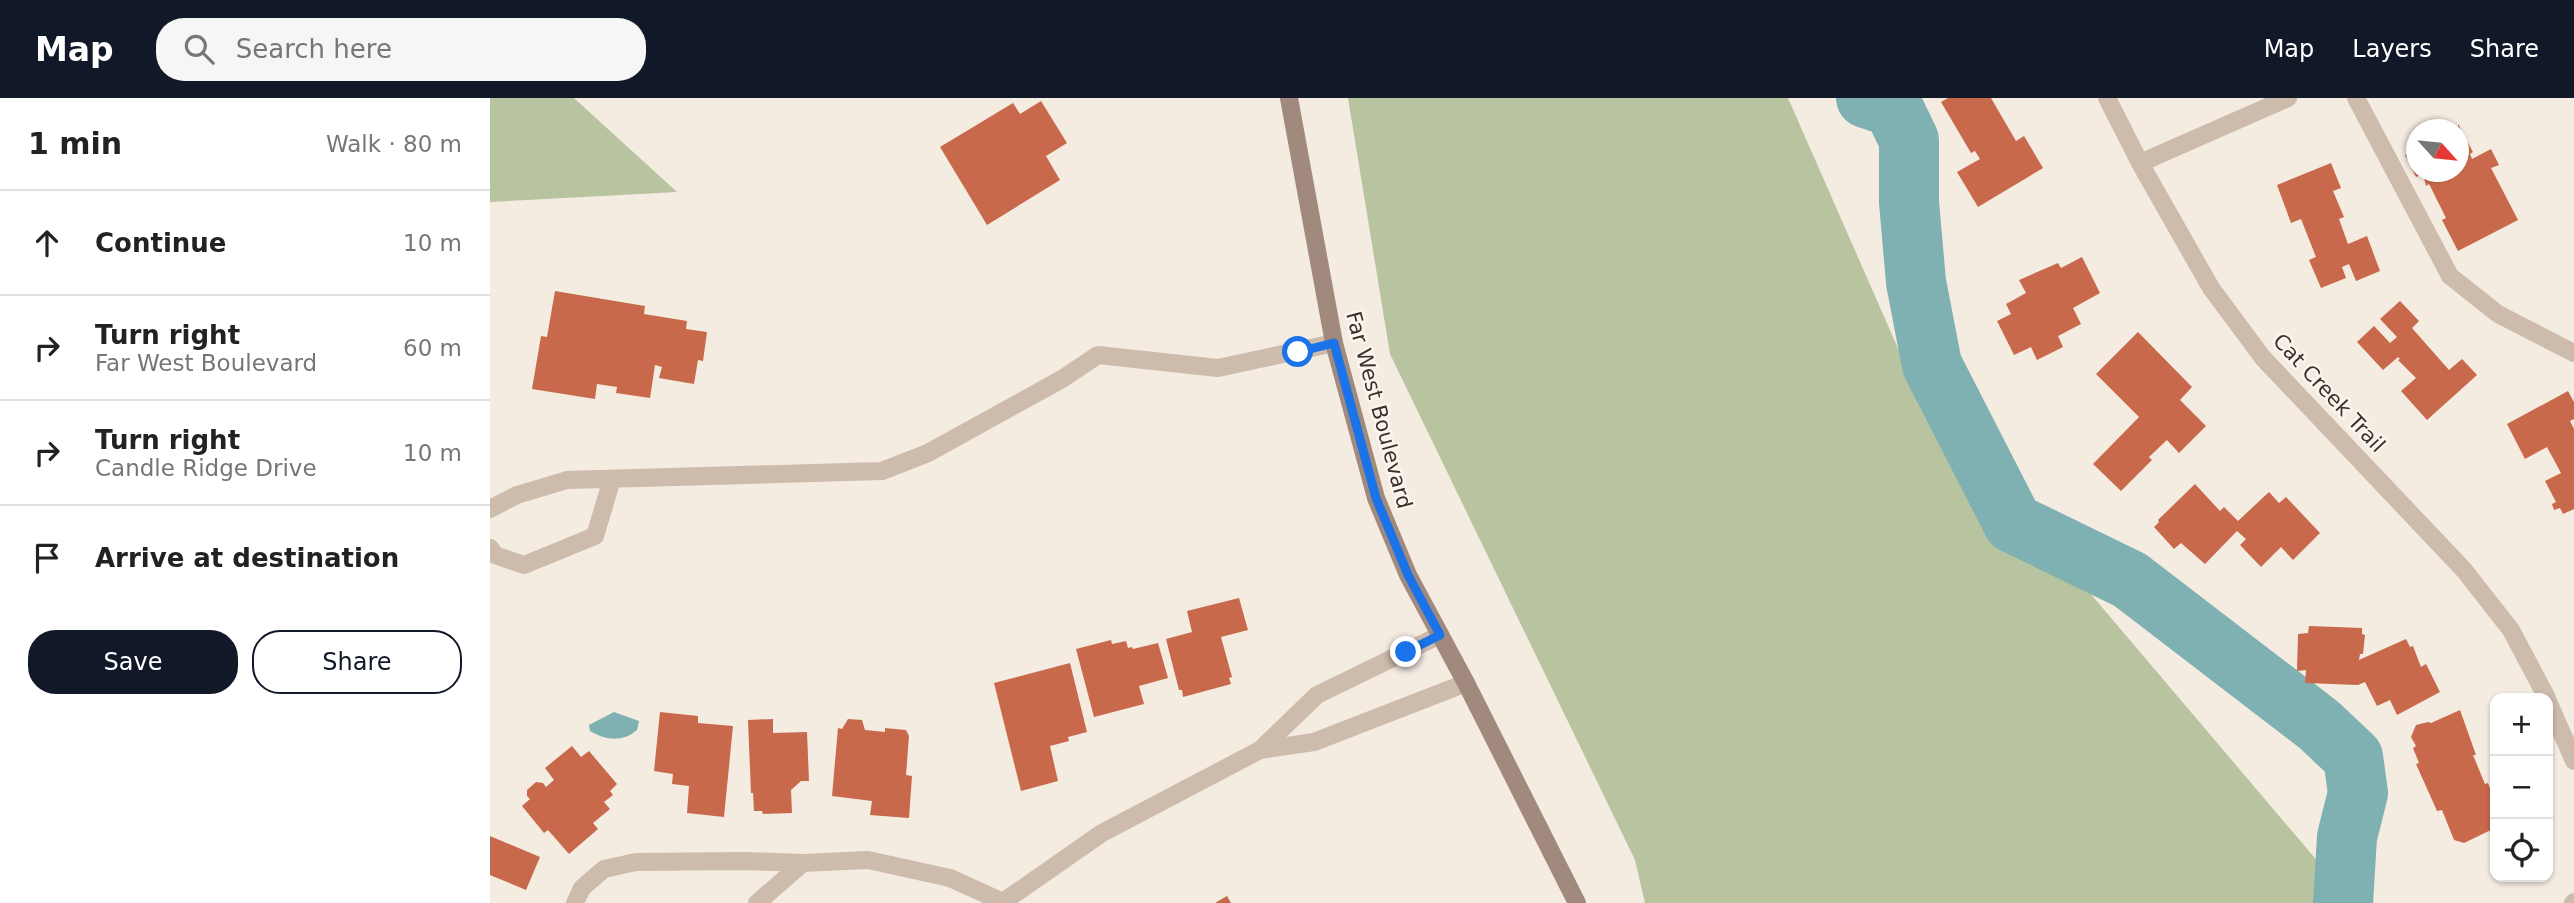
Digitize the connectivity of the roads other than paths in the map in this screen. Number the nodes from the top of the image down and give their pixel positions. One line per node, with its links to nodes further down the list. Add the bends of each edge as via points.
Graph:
1 (1289, 98): 6 (street, Far West Boulevard)
2 (2107, 98): 5 (street, Cat Creek Trail)
3 (2288, 98): 5 (street)
4 (2356, 98): 7 (street, via 2450,276 2498,314)
5 (2140, 163): 13 (street, Cat Creek Trail, via 2211,288 2263,358 2464,570 2511,630)
6 (1334, 343): 8 (street, via 1218,368 1098,355 928,453 882,471); 11 (street, Far West Boulevard, via 1376,498 1408,575)
7 (2574, 353)
8 (612, 479): 9 (street, via 567,480 517,495); 10 (street, via 595,536 524,565 495,555)
9 (490, 509)
10 (490, 548)
11 (1440, 635): 12 (street, Far West Boulevard); 15 (street, via 1317,695)
12 (1466, 683): 15 (street, via 1314,742); 21 (street, Far West Boulevard)
13 (2544, 693)
14 (2553, 713): 16 (street, Cat Creek Trail)
15 (1260, 750): 18 (street, via 1102,833)
16 (2574, 761)
17 (803, 863): 18 (street, via 868,860 950,878); 19 (street, via 635,862 604,869 583,888); 20 (street)
18 (1004, 902)
19 (575, 903)
20 (757, 903)
21 (1577, 903)

